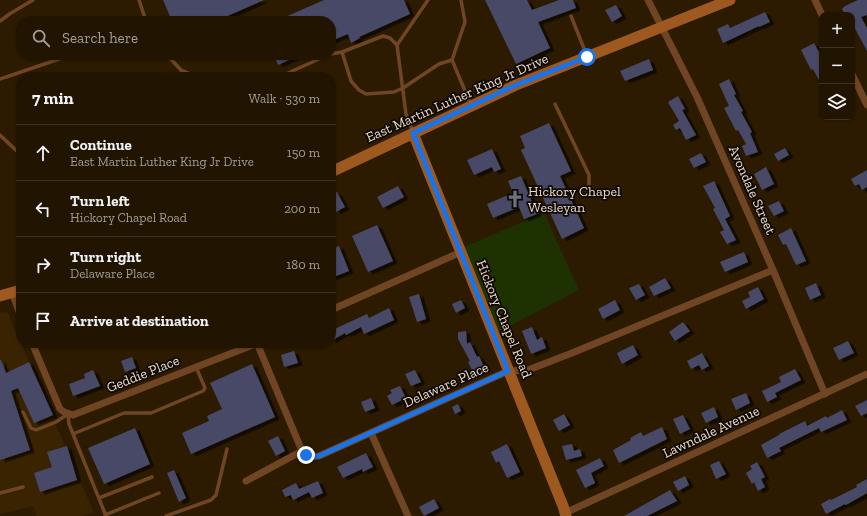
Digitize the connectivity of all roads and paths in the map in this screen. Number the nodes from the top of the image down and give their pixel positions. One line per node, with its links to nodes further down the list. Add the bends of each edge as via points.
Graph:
1 (33, 0): 11 (lane)
2 (139, 0): 9 (lane)
3 (428, 0): 13 (lane)
4 (461, 0): 20 (lane, via 465,22)
5 (648, 0): 12 (street, Avondale Street)
6 (815, 0): 8 (street)
7 (723, 1): 12 (main road, East Martin Luther King Jr Drive)
8 (821, 12)
9 (144, 16)
10 (571, 16): 16 (lane)
11 (0, 21)
12 (661, 27): 16 (main road, East Martin Luther King Jr Drive); 38 (street, Avondale Street, via 697,96)
13 (397, 44): 14 (lane, via 383,36); 28 (lane)
14 (342, 52): 15 (lane); 28 (lane, via 351,81 358,90 366,94 394,92)
15 (336, 54)
16 (587, 57): 31 (main road, East Martin Luther King Jr Drive, via 516,85)
17 (56, 60): 22 (lane)
18 (172, 60): 21 (lane)
19 (318, 60): 24 (lane)
20 (452, 60): 28 (lane, via 439,64); 31 (lane)
21 (181, 70): 23 (lane)
22 (21, 72)
23 (186, 72)
24 (291, 72)
25 (16, 74): 26 (lane)
26 (0, 79)
27 (855, 80): 30 (street)
28 (403, 88): 32 (lane, via 406,114)
29 (556, 104): 36 (lane, via 589,175)
30 (867, 105)
31 (472, 106): 32 (main road, East Martin Luther King Jr Drive)
32 (413, 133): 35 (main road, East Martin Luther King Jr Drive); 37 (main road, Hickory Chapel Road)
33 (0, 135): 34 (lane)
34 (16, 150)
35 (336, 170)
36 (586, 195)
37 (461, 252): 41 (street); 46 (main road, Hickory Chapel Road)
38 (773, 270): 46 (street, Delaware Place, via 565,356 528,370); 48 (street, Avondale Street)
39 (16, 291): 40 (main road)
40 (0, 296)
41 (336, 308)
42 (34, 348): 50 (street, via 60,409)
43 (244, 348): 45 (street, Geddie Place)
44 (259, 348): 54 (street)
45 (196, 367): 50 (street, Geddie Place, via 78,414); 52 (lane, via 205,388 203,391 151,413 124,413)
46 (508, 371): 51 (street, Delaware Place); 61 (main road, Hickory Chapel Road)
47 (867, 374): 48 (street, Lawndale Avenue)
48 (825, 394): 61 (street, Lawndale Avenue)
49 (23, 412): 50 (lane, via 31,428 36,430)
50 (68, 414): 52 (lane)
51 (371, 433): 54 (street, Delaware Place, via 319,456 312,457); 64 (street)
52 (73, 434): 60 (lane)
53 (227, 448): 63 (lane, via 216,495 211,500)
54 (302, 451): 56 (street)
55 (152, 477): 60 (lane)
56 (246, 481)
57 (23, 487): 58 (lane)
58 (0, 493)
59 (159, 493): 62 (lane)
60 (99, 498): 62 (lane)
61 (566, 514)
62 (106, 515)
63 (166, 516)
64 (408, 516)

